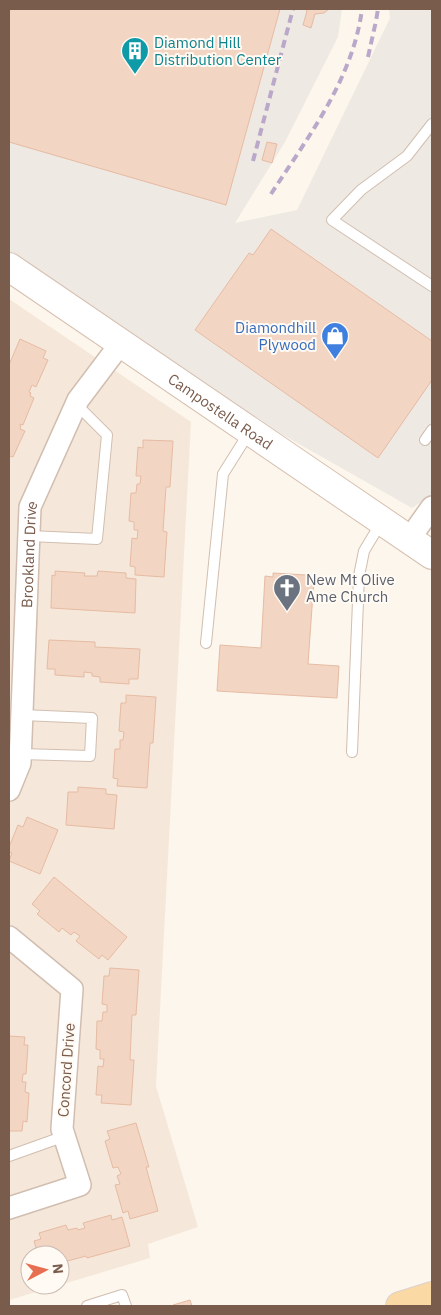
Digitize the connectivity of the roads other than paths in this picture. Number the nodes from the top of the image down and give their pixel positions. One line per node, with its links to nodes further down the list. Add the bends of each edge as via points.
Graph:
1 (432, 124): 3 (lane, via 407,156 361,190 332,220)
2 (9, 267): 4 (main road, Campostella Road)
3 (432, 286)
4 (120, 343): 5 (street, Brookland Drive); 6 (main road, Campostella Road)
5 (76, 404): 11 (street, Brookland Drive, via 30,507); 11 (lane, via 107,435 97,539)
6 (250, 430): 10 (main road, Campostella Road); 14 (lane, via 223,474)
7 (432, 430): 8 (lane)
8 (425, 440)
9 (432, 507): 12 (street)
10 (383, 520): 12 (main road, Campostella Road); 16 (lane, via 364,551 359,576)
11 (29, 536): 15 (street, Brookland Drive)
12 (410, 538): 13 (main road, Campostella Road)
13 (432, 555)
14 (206, 643)
15 (22, 716): 17 (street, Brookland Drive); 17 (lane, via 92,718 90,756)
16 (352, 752)
17 (21, 754): 18 (street, Brookland Drive)
18 (9, 790)
19 (9, 937): 20 (street, Concord Drive, via 72,989 62,1129)
20 (65, 1136): 21 (lane); 22 (street, Concord Drive, via 80,1185)
21 (9, 1156)
22 (9, 1207)
23 (432, 1296): 26 (main road)
24 (87, 1306): 25 (lane, via 122,1295)
25 (126, 1306)
26 (400, 1306)

